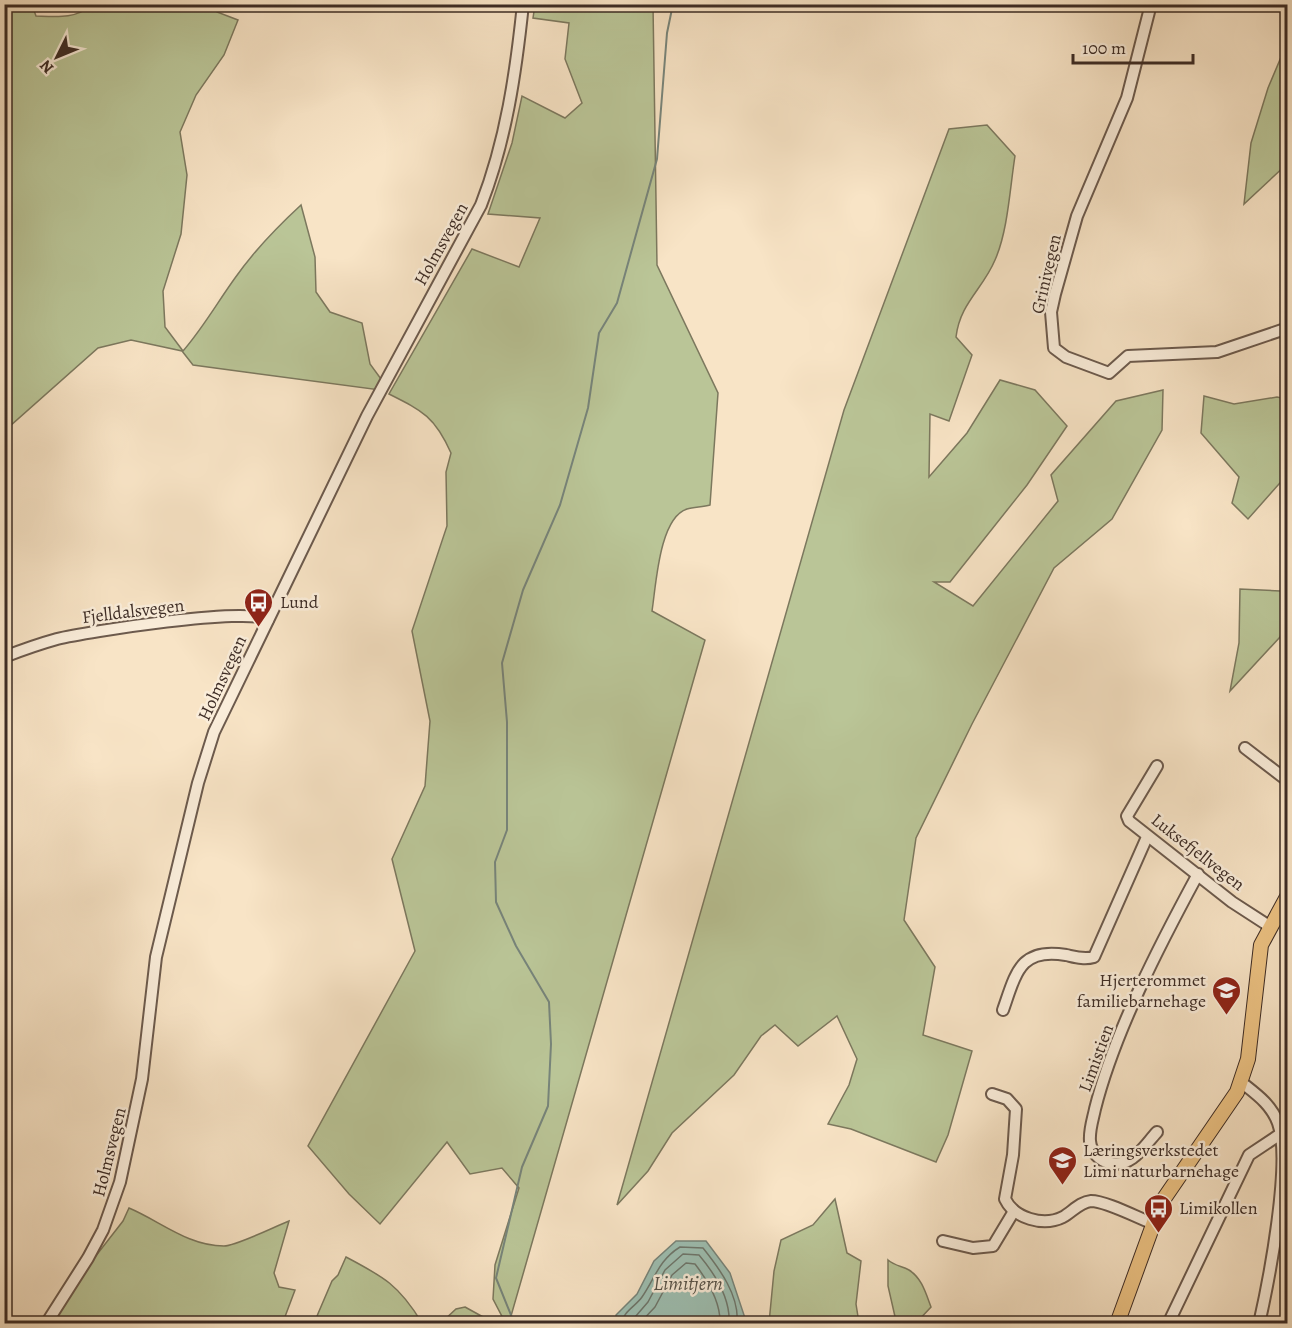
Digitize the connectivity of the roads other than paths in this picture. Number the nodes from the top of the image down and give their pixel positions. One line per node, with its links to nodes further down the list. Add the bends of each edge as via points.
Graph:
1 (523, 4): 4 (street, Holmsvegen, via 506,119 481,205 407,339)
2 (1151, 4): 3 (street, Grinivegen, via 1127,98 1077,216 1058,283 1051,312 1054,348 1066,357 1109,373 1128,356 1217,352)
3 (1287, 328)
4 (268, 620): 5 (street, Fjelldalsvegen, via 259,616 134,626 58,639); 21 (street, Holmsvegen, via 228,699 198,783 156,957 142,1079 120,1182 98,1239)
5 (4, 657)
6 (1245, 748): 8 (street)
7 (1157, 766): 9 (street, Luksefjellvegen, via 1127,816)
8 (1287, 781)
9 (1147, 837): 10 (street, Luksefjellvegen); 13 (street, via 1094,957 1031,956 1018,972)
10 (1198, 874): 12 (street, Luksefjellvegen); 17 (street, Limistien, via 1110,1060 1090,1143 1093,1152 1107,1163 1122,1163 1136,1155)
11 (1287, 895): 12 (main road)
12 (1269, 926): 14 (main road, via 1259,952 1248,1059)
13 (1003, 1010)
14 (1241, 1082): 16 (street, via 1269,1106); 19 (main road, via 1225,1112 1173,1183)
15 (992, 1094): 18 (street, via 1007,1099 1016,1109 1005,1199)
16 (1284, 1131): 23 (street, via 1249,1155); 24 (street, via 1277,1218)
17 (1156, 1132)
18 (1014, 1211): 19 (street, via 1048,1221 1063,1217 1083,1203 1097,1202); 20 (street, via 993,1246 974,1248)
19 (1154, 1224): 22 (main road)
20 (944, 1241)
21 (46, 1323)
22 (1117, 1323)
23 (1168, 1323)
24 (1259, 1323)

